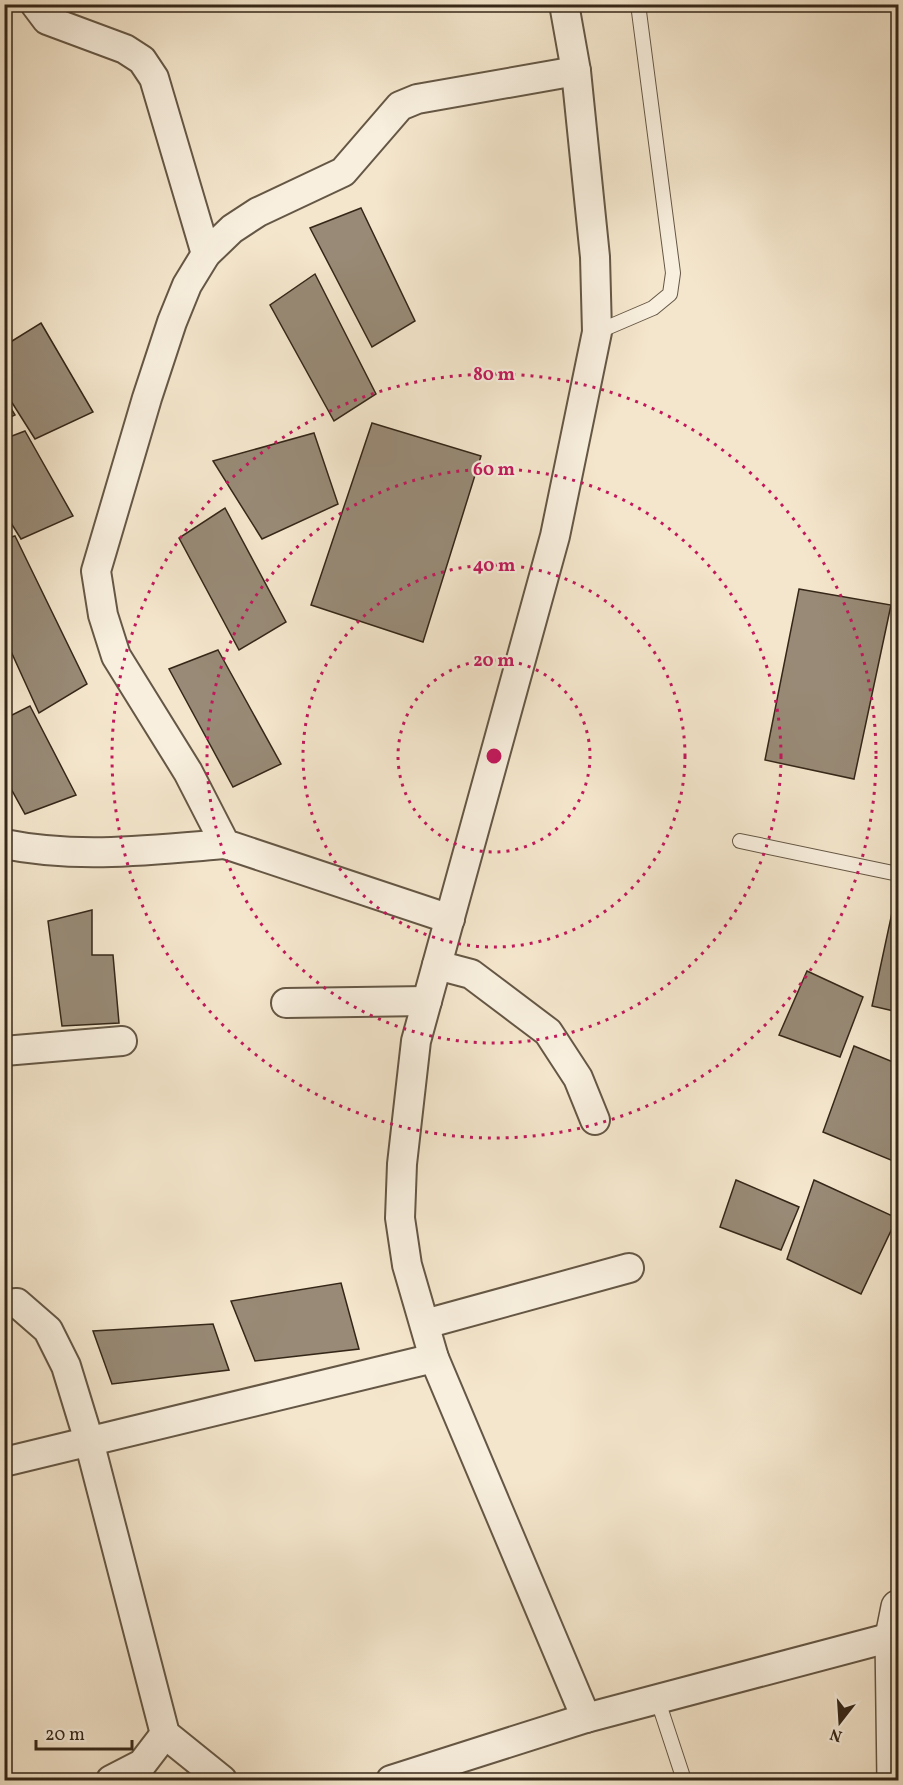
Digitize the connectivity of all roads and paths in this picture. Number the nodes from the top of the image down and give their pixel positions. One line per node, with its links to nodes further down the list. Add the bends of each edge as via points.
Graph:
1 (35, 4): 5 (street, via 47,20 125,49 142,60 154,78)
2 (564, 4): 4 (street)
3 (638, 4): 6 (lane, via 673,273 670,294 653,308)
4 (576, 71): 5 (street, via 417,99 400,106 343,172 258,212 232,229); 6 (street, via 595,257)
5 (206, 254): 9 (street, via 187,285 168,332 96,571 103,615 116,656 188,772)
6 (597, 332): 11 (street, via 555,536)
7 (740, 841): 10 (lane)
8 (4, 844): 9 (street, via 30,850 110,853)
9 (225, 844): 11 (street)
10 (898, 874)
11 (450, 919): 12 (street)
12 (437, 965): 13 (street); 17 (street, via 471,974 548,1032 578,1078)
13 (427, 1001): 14 (street); 20 (street, via 414,1052 400,1218 407,1265)
14 (286, 1004)
15 (122, 1041): 16 (street)
16 (4, 1052)
17 (595, 1120)
18 (629, 1268): 20 (street)
19 (9, 1297): 22 (street, via 48,1330 66,1366)
20 (425, 1324): 21 (street)
21 (434, 1358): 22 (street); 26 (street)
22 (89, 1441): 23 (street); 27 (street)
23 (4, 1462)
24 (895, 1622): 25 (street); 32 (street)
25 (658, 1701): 26 (street); 31 (lane)
26 (586, 1718): 30 (street)
27 (165, 1734): 28 (street, via 142,1764); 29 (street)
28 (111, 1780)
29 (222, 1780)
30 (391, 1780)
31 (684, 1780)
32 (894, 1780)

